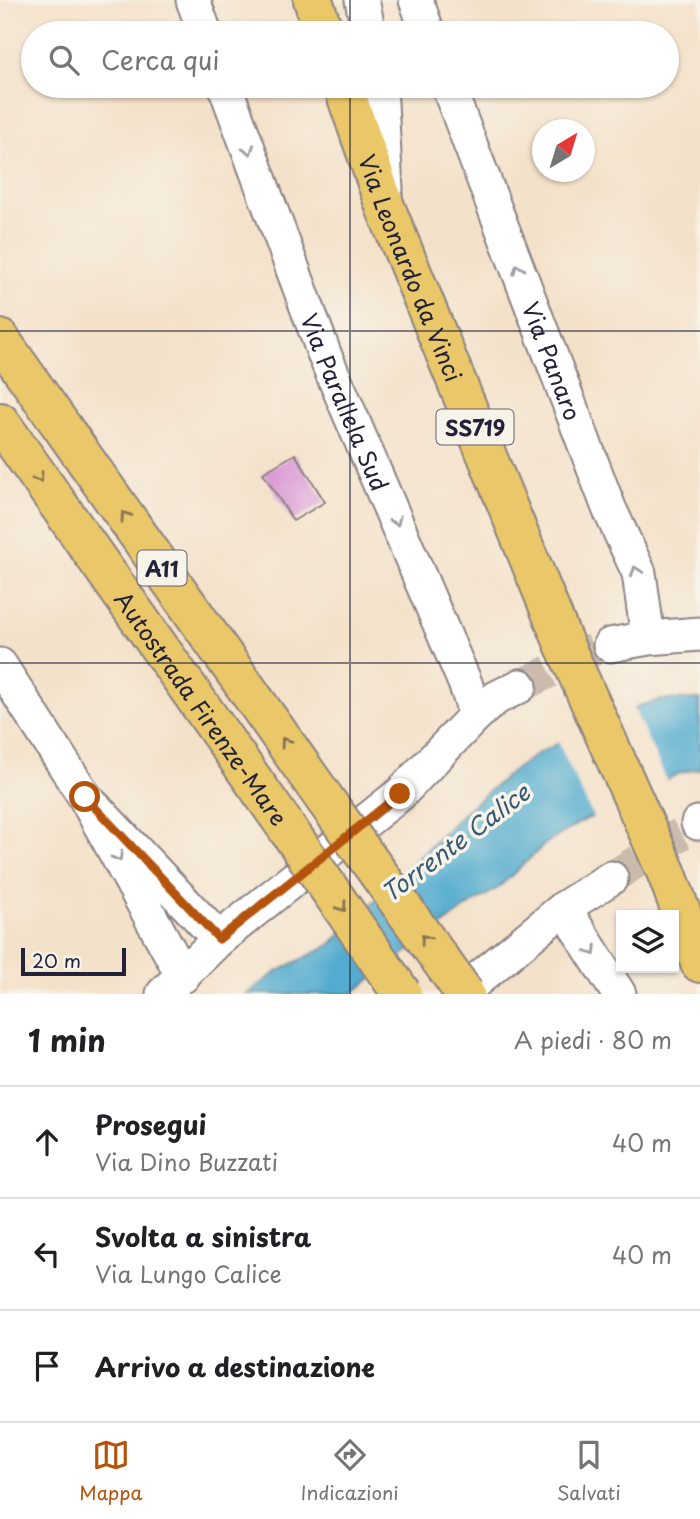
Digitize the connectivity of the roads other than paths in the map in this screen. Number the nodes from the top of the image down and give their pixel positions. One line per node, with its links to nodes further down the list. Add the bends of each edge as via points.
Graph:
1 (193, 0): 5 (street)
2 (313, 0): 6 (main road)
3 (362, 0): 7 (street)
4 (416, 0): 8 (street)
5 (201, 21)
6 (320, 21)
7 (366, 21)
8 (424, 21)
9 (229, 98): 21 (street, Via Parallela Sud, one-way to 21, via 326,356)
10 (347, 98): 13 (main road, Via Leonardo da Vinci / SS719)
11 (381, 98): 13 (street)
12 (453, 98): 17 (street, Via Panaro, one-way to 12, via 639,573 609,508)
13 (386, 209): 23 (main road, Via Leonardo da Vinci / SS719, bridge, via 564,644)
14 (0, 339): 31 (main road, Autostrada Firenze-Mare / A11, one-way to 14, bridge)
15 (0, 422): 30 (main road, Autostrada Firenze-Mare / A11, one-way to 30, bridge)
16 (700, 634): 17 (street)
17 (648, 638): 18 (street)
18 (610, 645)
19 (0, 665): 22 (street)
20 (520, 686): 21 (street, via 495,698)
21 (476, 715): 27 (street, via 400,794)
22 (85, 797): 27 (street); 29 (street, one-way to 29)
23 (668, 876): 26 (main road, SS719); 28 (main road, SS719)
24 (611, 878): 25 (street)
25 (564, 908): 31 (street); 32 (street, one-way to 32)
26 (700, 931)
27 (219, 939): 29 (street)
28 (700, 963)
29 (173, 985)
30 (402, 994)
31 (462, 994)
32 (619, 994)

